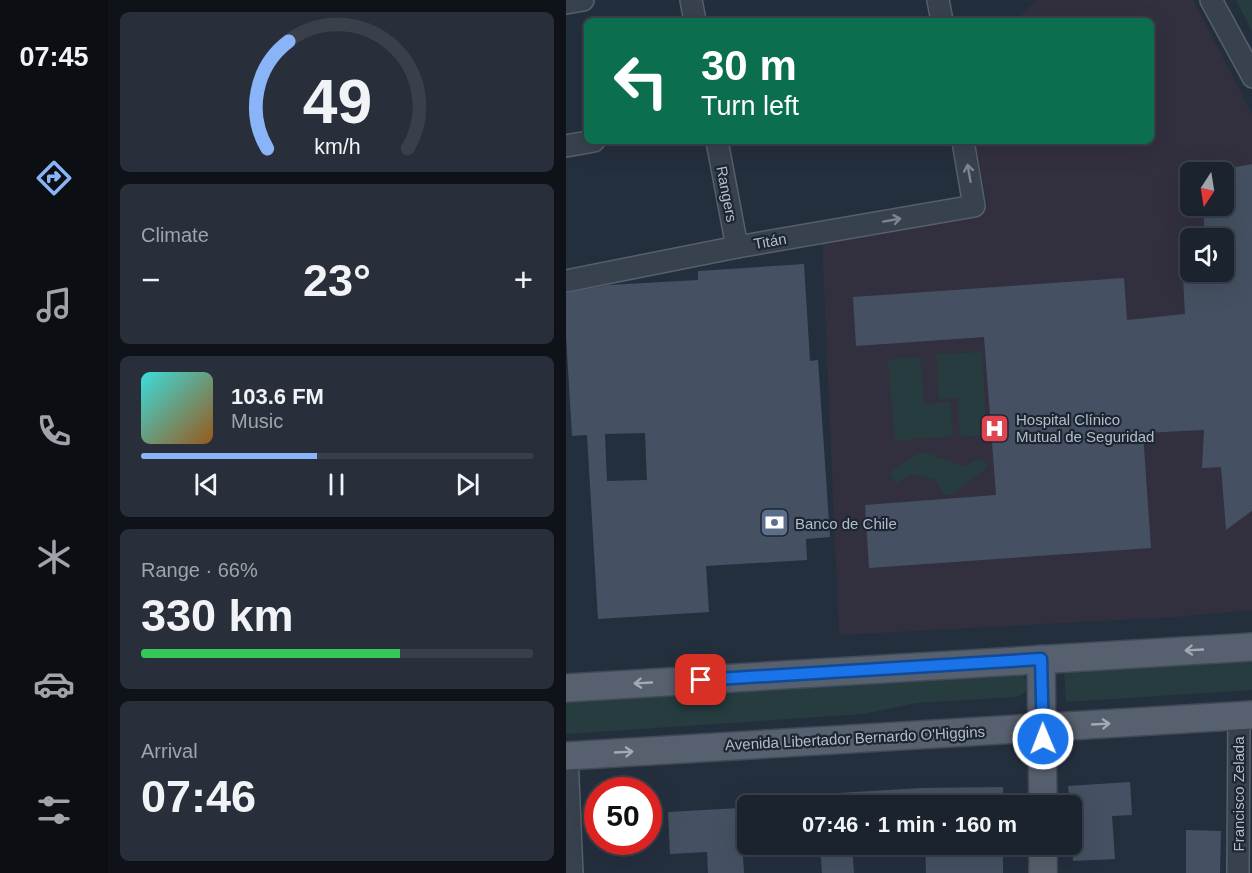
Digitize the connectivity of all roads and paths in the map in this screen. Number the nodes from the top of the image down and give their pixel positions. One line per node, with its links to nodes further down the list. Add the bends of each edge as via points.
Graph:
1 (583, 0): 5 (street)
2 (691, 0): 6 (street)
3 (938, 0): 7 (street)
4 (1211, 0): 8 (street)
5 (566, 3)
6 (694, 18)
7 (941, 18)
8 (1253, 77)
9 (584, 143): 12 (street)
10 (718, 144): 13 (street, Rangers)
11 (964, 144): 13 (street, Titán, one-way to 11, via 974,206)
12 (566, 146)
13 (737, 247): 14 (street, Titán)
14 (566, 281)
15 (1253, 647): 16 (main road, one-way to 16)
16 (1041, 659): 17 (main road, one-way to 17); 19 (main road)
17 (566, 688)
18 (1246, 715): 19 (main road, Avenida Libertador Bernardo O'Higgins, one-way to 18); 25 (street, Francisco Zelada)
19 (1043, 727): 20 (main road, Avenida Libertador Bernardo O'Higgins, one-way to 19); 21 (main road)
20 (567, 756): 23 (street)
21 (1043, 795)
22 (1043, 855): 24 (main road)
23 (572, 873)
24 (1043, 873)
25 (1238, 873)

